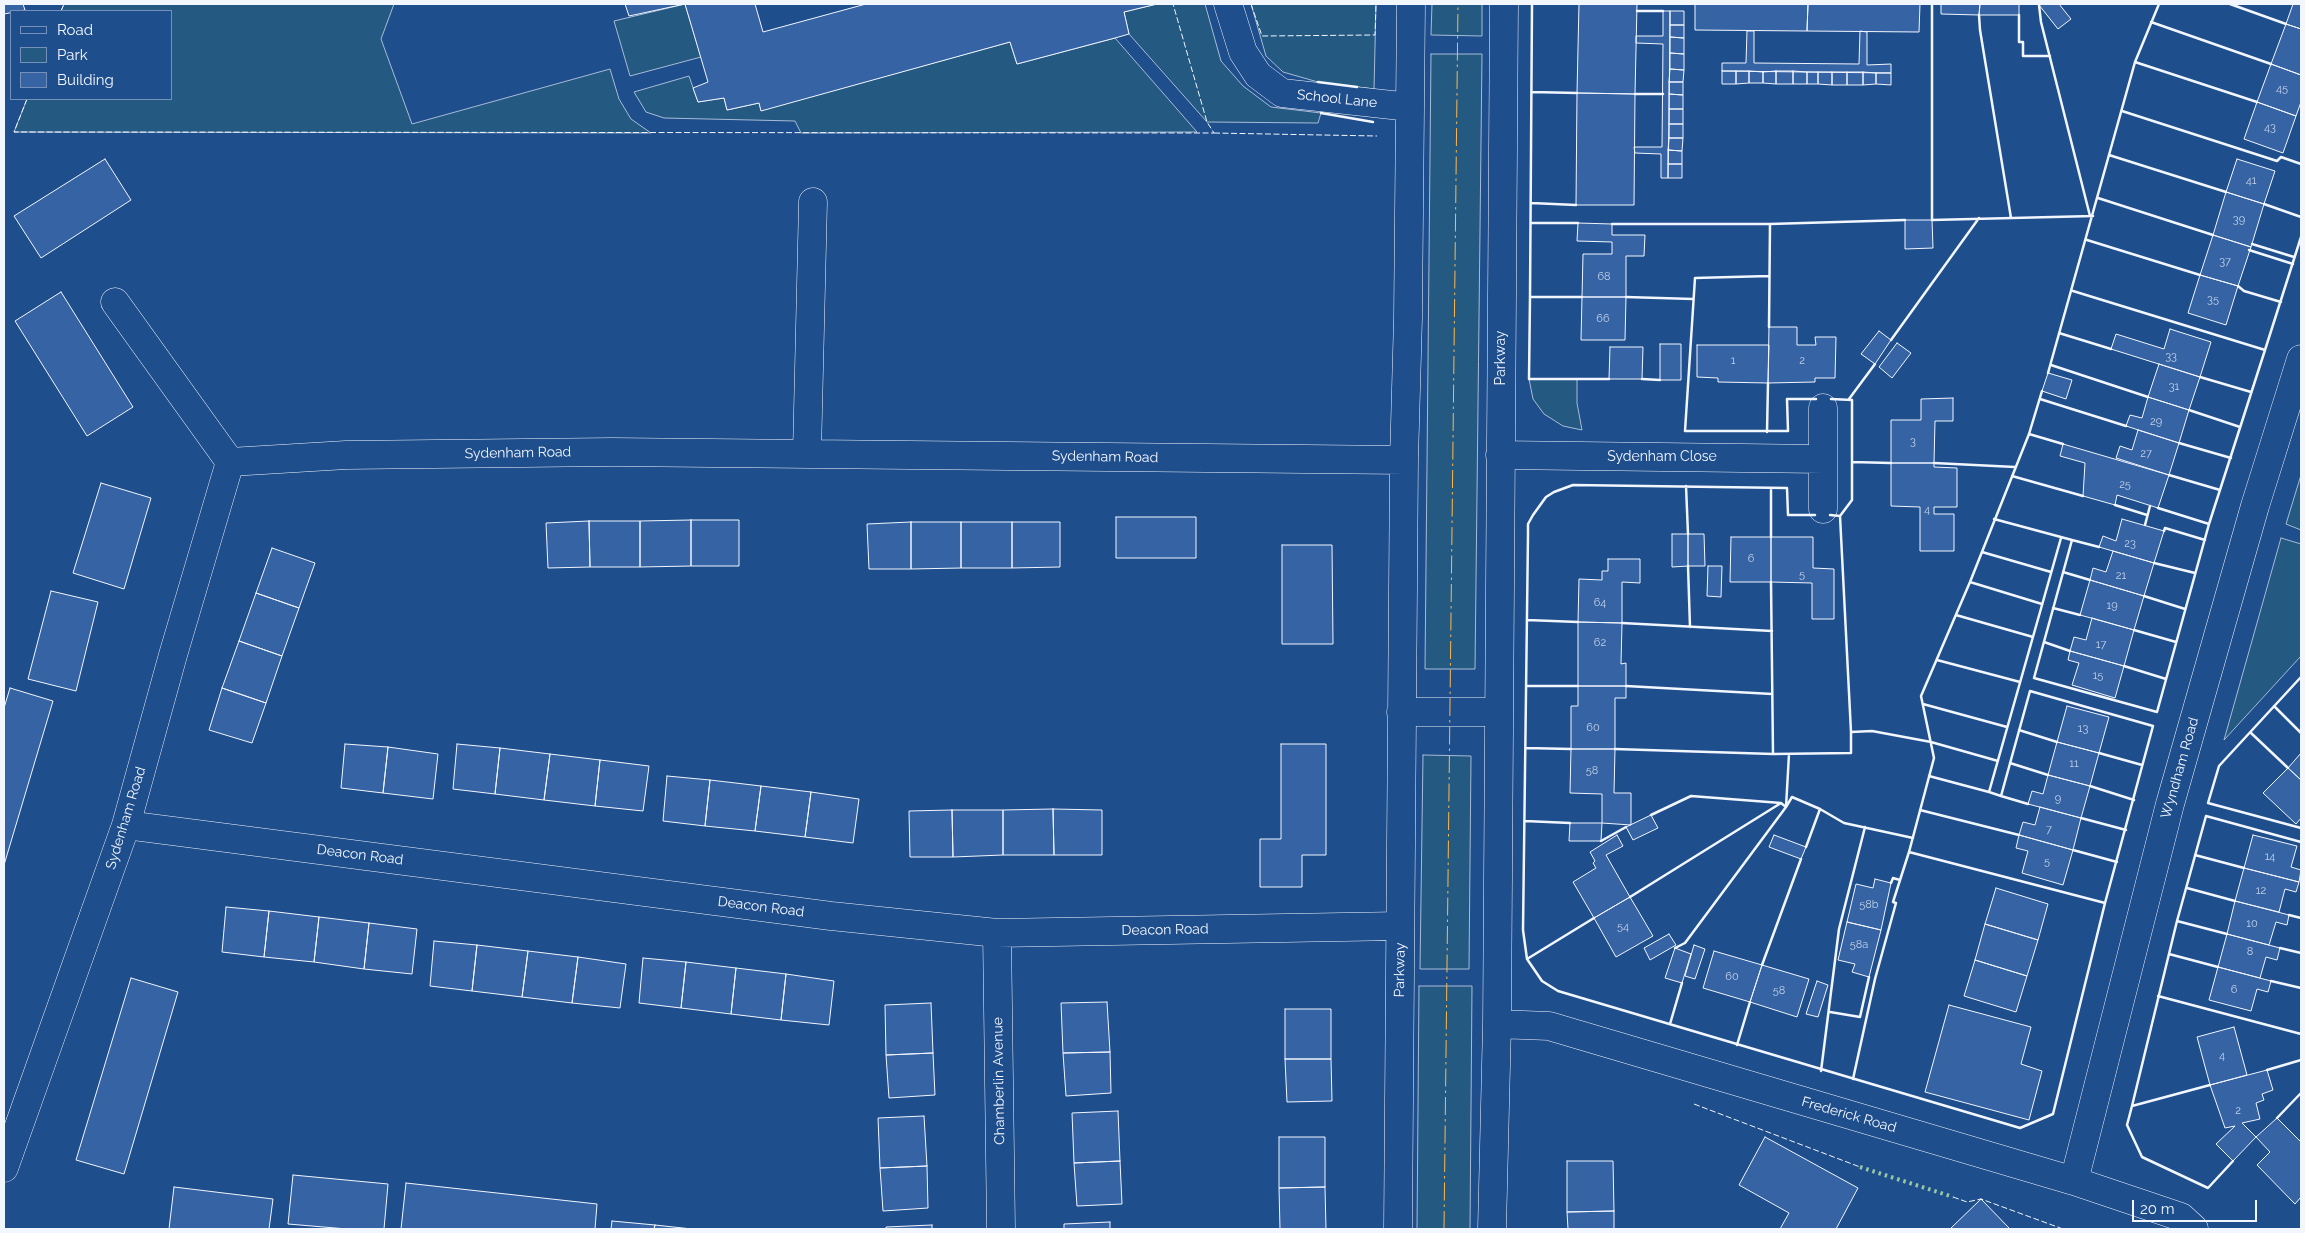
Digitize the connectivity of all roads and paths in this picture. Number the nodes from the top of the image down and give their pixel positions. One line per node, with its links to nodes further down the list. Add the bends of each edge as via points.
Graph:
1 (1228, 4): 4 (street, School Lane, via 1243,52 1258,75 1282,93)
2 (1411, 4): 4 (street, Parkway)
3 (1504, 4): 10 (street, Parkway)
4 (1410, 107): 12 (street, Parkway)
5 (813, 202): 9 (street)
6 (115, 302): 13 (street)
7 (2301, 359): 22 (street, Wyndham Road, via 2255,506 2170,804)
8 (1823, 408): 11 (street)
9 (807, 453): 12 (street, Sydenham Road); 13 (street, Sydenham Road, via 346,455)
10 (1500, 455): 11 (street, Sydenham Close); 16 (street, Parkway)
11 (1823, 459): 14 (street)
12 (1404, 460): 15 (street, Parkway)
13 (230, 462): 17 (street, Sydenham Road)
14 (1823, 509)
15 (1402, 712): 16 (street); 18 (street, Parkway)
16 (1499, 712): 20 (street, Parkway)
17 (126, 825): 19 (street, Deacon Road, via 831,916); 21 (street, Sydenham Road)
18 (1400, 926): 19 (street, Deacon Road); 25 (street, Parkway)
19 (997, 933): 24 (street, Chamberlin Avenue)
20 (1497, 1024): 22 (street, Frederick Road, via 1549,1026); 26 (street, Parkway)
21 (4, 1168)
22 (2074, 1181): 23 (street, Frederick Road)
23 (2181, 1225)
24 (1002, 1229)
25 (1398, 1229)
26 (1492, 1229)

